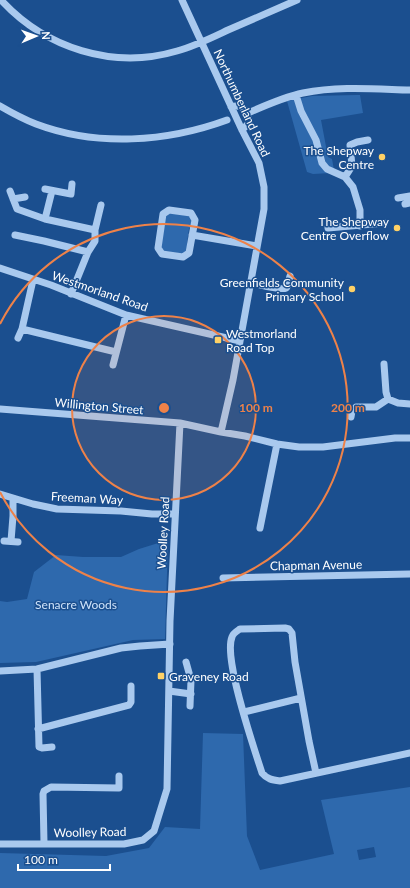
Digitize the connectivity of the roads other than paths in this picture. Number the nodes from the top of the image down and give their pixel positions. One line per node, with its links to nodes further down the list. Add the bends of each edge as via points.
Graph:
1 (0, 0): 4 (street, via 29,26 50,39 95,54 128,58 149,56 177,51)
2 (182, 0): 4 (street, Northumberland Road)
3 (297, 0): 4 (street)
4 (201, 42): 8 (street, Northumberland Road)
5 (410, 90): 6 (street, via 333,89)
6 (296, 95): 9 (street); 13 (street, via 300,111 316,140 322,163 327,169)
7 (0, 106): 10 (street, via 36,124 61,132 101,138 165,136)
8 (231, 107): 9 (street, via 240,106); 11 (street, Northumberland Road)
9 (248, 113): 11 (street, via 249,123)
10 (227, 120)
11 (242, 130): 28 (street, Northumberland Road, via 259,163 264,187 264,209)
12 (368, 140): 13 (street, via 350,145 352,166)
13 (345, 177): 23 (street, via 353,186 360,210)
14 (72, 184): 21 (street, via 70,194 49,190)
15 (10, 191): 19 (street)
16 (410, 196): 18 (street)
17 (25, 197): 19 (street)
18 (398, 198)
19 (13, 199): 21 (street, via 17,208)
20 (101, 205): 25 (street)
21 (46, 219): 25 (street)
22 (384, 223): 23 (street)
23 (360, 226): 24 (street)
24 (328, 228)
25 (95, 230): 29 (street, via 95,240)
26 (15, 235): 29 (street)
27 (192, 235): 27 (street, via 189,254 186,256 162,254 159,251 166,211 191,214 195,220); 28 (street)
28 (257, 246): 33 (street, Northumberland Road)
29 (88, 252): 34 (street)
30 (0, 268): 32 (street, Westmorland Road)
31 (290, 276): 33 (street, via 285,288)
32 (33, 280): 34 (street, Westmorland Road); 36 (street)
33 (251, 282): 38 (street, Northumberland Road)
34 (71, 294): 35 (street, Westmorland Road)
35 (126, 315): 38 (street, Westmorland Road); 39 (street)
36 (22, 329): 37 (street); 39 (street)
37 (18, 338)
38 (240, 341): 47 (street, Northumberland Road)
39 (116, 352): 41 (street)
40 (384, 364): 42 (street)
41 (113, 365)
42 (388, 399): 43 (street); 45 (street, via 376,407 356,407)
43 (410, 404)
44 (0, 409): 46 (street, Willington Street)
45 (351, 417)
46 (180, 423): 47 (street, Willington Street); 52 (street, Woolley Road)
47 (221, 432): 49 (street, Willington Street)
48 (410, 438): 49 (street, Willington Street, via 323,447)
49 (277, 444): 53 (street)
50 (0, 494): 51 (street, Freeman Way)
51 (13, 499): 52 (street, Freeman Way, via 57,509); 54 (street)
52 (175, 514): 57 (street, Woolley Road)
53 (260, 528)
54 (11, 541)
55 (410, 574): 56 (street, Chapman Avenue)
56 (223, 578)
57 (170, 644): 59 (street, via 121,648); 62 (street, Woolley Road)
58 (186, 662): 63 (street, via 191,680)
59 (37, 669): 60 (street); 67 (street)
60 (0, 671)
61 (131, 686): 67 (street, via 129,705)
62 (169, 691): 63 (street); 73 (street, Woolley Road, via 167,789 154,831 136,842)
63 (191, 694): 65 (street)
64 (301, 698): 66 (street); 66 (street, via 294,639 290,629 240,629 231,638 231,658 232,672); 70 (street)
65 (190, 706)
66 (244, 712): 70 (street, via 262,773 266,778 280,781)
67 (38, 729): 68 (street, via 39,747)
68 (52, 747)
69 (410, 753): 70 (street)
70 (316, 773)
71 (119, 776): 73 (street, via 119,788 52,787 44,791)
72 (0, 844): 73 (street, Woolley Road)
73 (44, 844)

